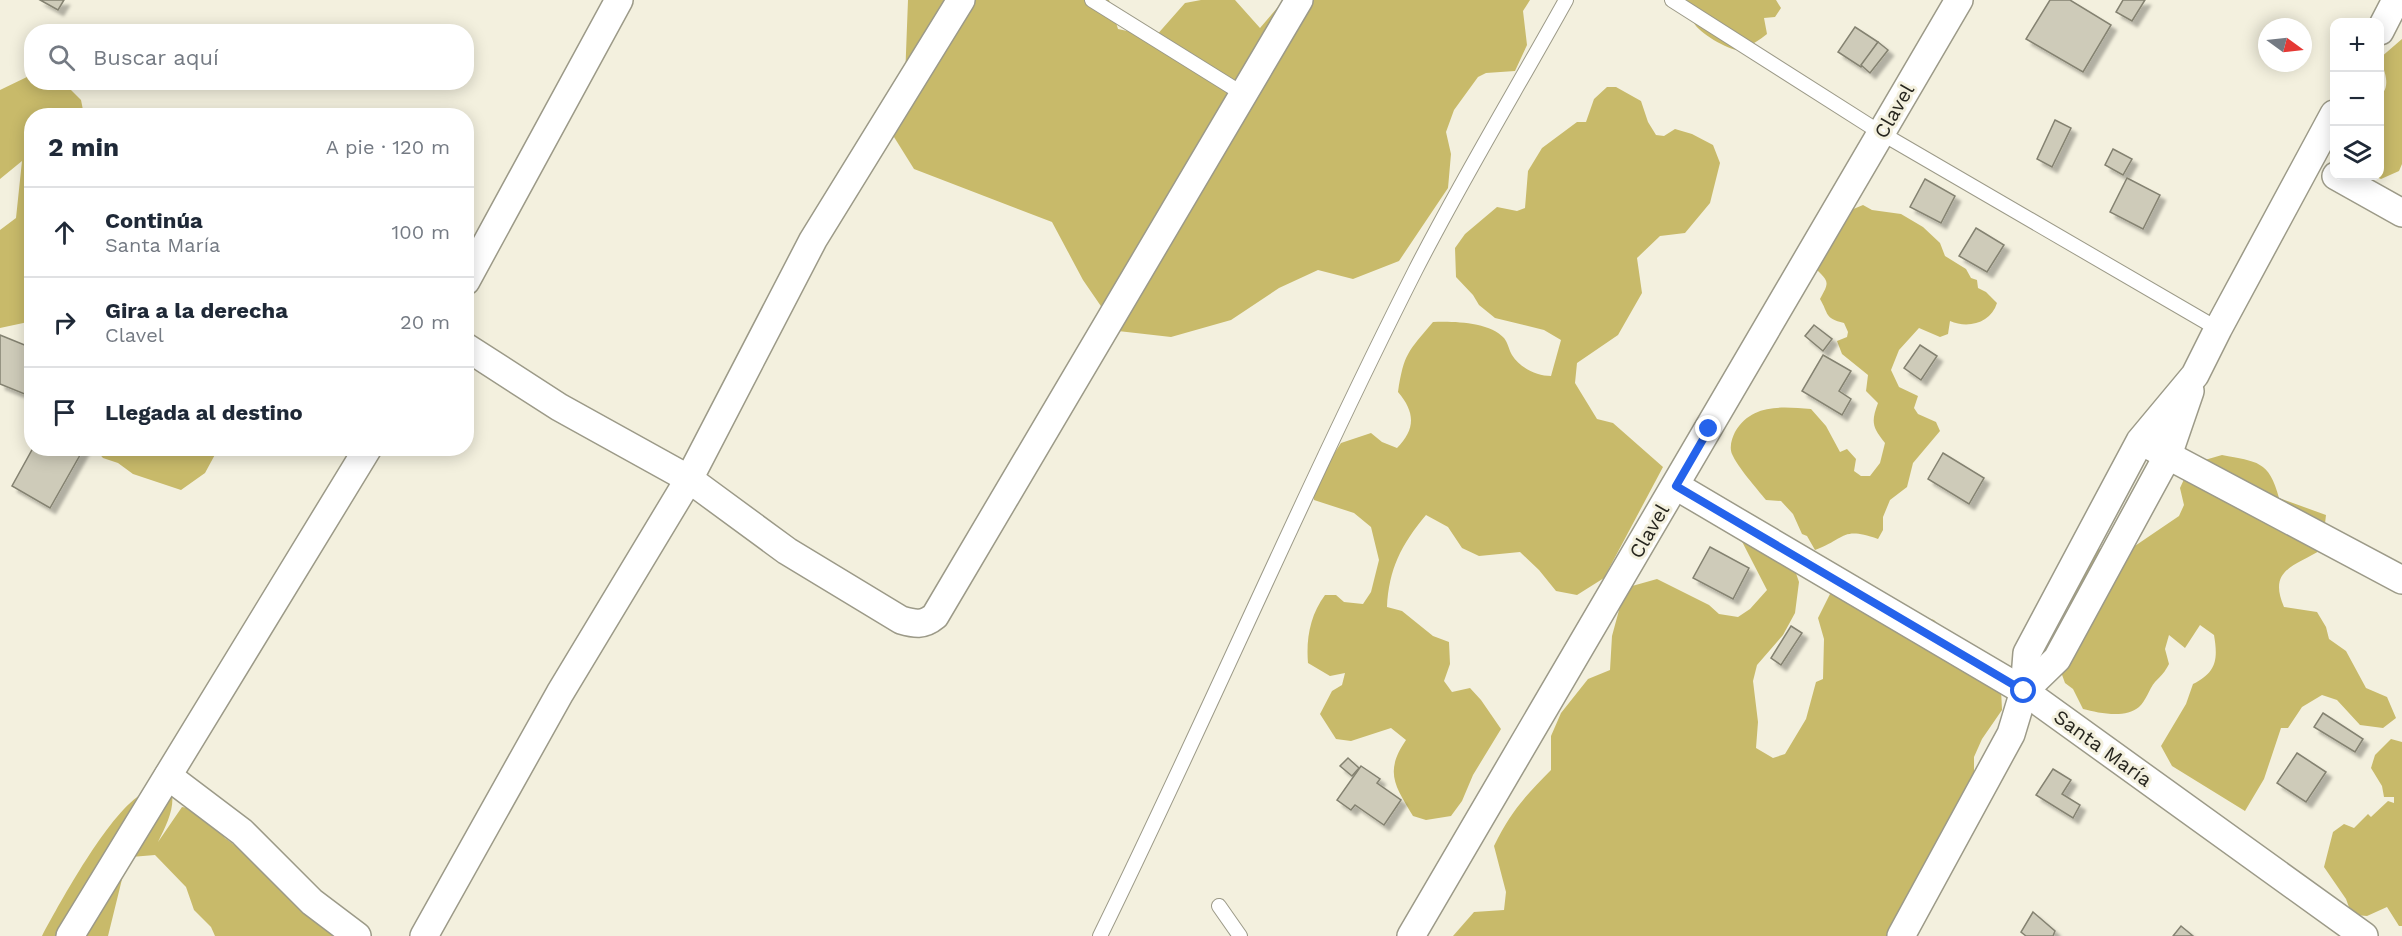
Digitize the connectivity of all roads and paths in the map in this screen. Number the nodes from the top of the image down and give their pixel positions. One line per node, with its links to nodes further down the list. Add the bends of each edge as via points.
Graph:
1 (619, 0): 17 (street)
2 (961, 0): 24 (street, via 813,240)
3 (1092, 0): 10 (lane)
4 (1299, 0): 10 (street)
5 (1566, 0): 33 (lane, via 1416,270)
6 (1672, 0): 12 (lane)
7 (1959, 0): 12 (street, Clavel)
8 (2396, 0): 9 (street)
9 (2384, 21)
10 (1244, 94): 24 (street, via 935,616 927,623 901,620 787,551)
11 (2330, 121): 13 (street)
12 (1881, 133): 18 (lane); 25 (street, Clavel)
13 (2309, 160): 14 (street); 18 (street)
14 (2330, 172)
15 (2344, 180): 16 (street)
16 (2402, 213)
17 (474, 266)
18 (2218, 329): 20 (street)
19 (474, 352): 24 (street, via 559,407)
20 (2195, 375): 21 (street); 22 (street)
21 (2140, 441): 22 (street); 27 (street, via 2027,653)
22 (2168, 455): 26 (street); 27 (street, via 2057,659)
23 (363, 456): 28 (street)
24 (689, 479): 32 (street, via 560,693)
25 (1676, 486): 27 (street, Santa María); 35 (street, Clavel)
26 (2402, 580)
27 (2024, 691): 36 (street, via 2011,734); 37 (street, Santa María)
28 (168, 776): 30 (street); 31 (street, via 242,832 312,902)
29 (1220, 906): 34 (lane)
30 (70, 936)
31 (357, 936)
32 (424, 936)
33 (1100, 936)
34 (1240, 936)
35 (1411, 936)
36 (1901, 936)
37 (2364, 936)

